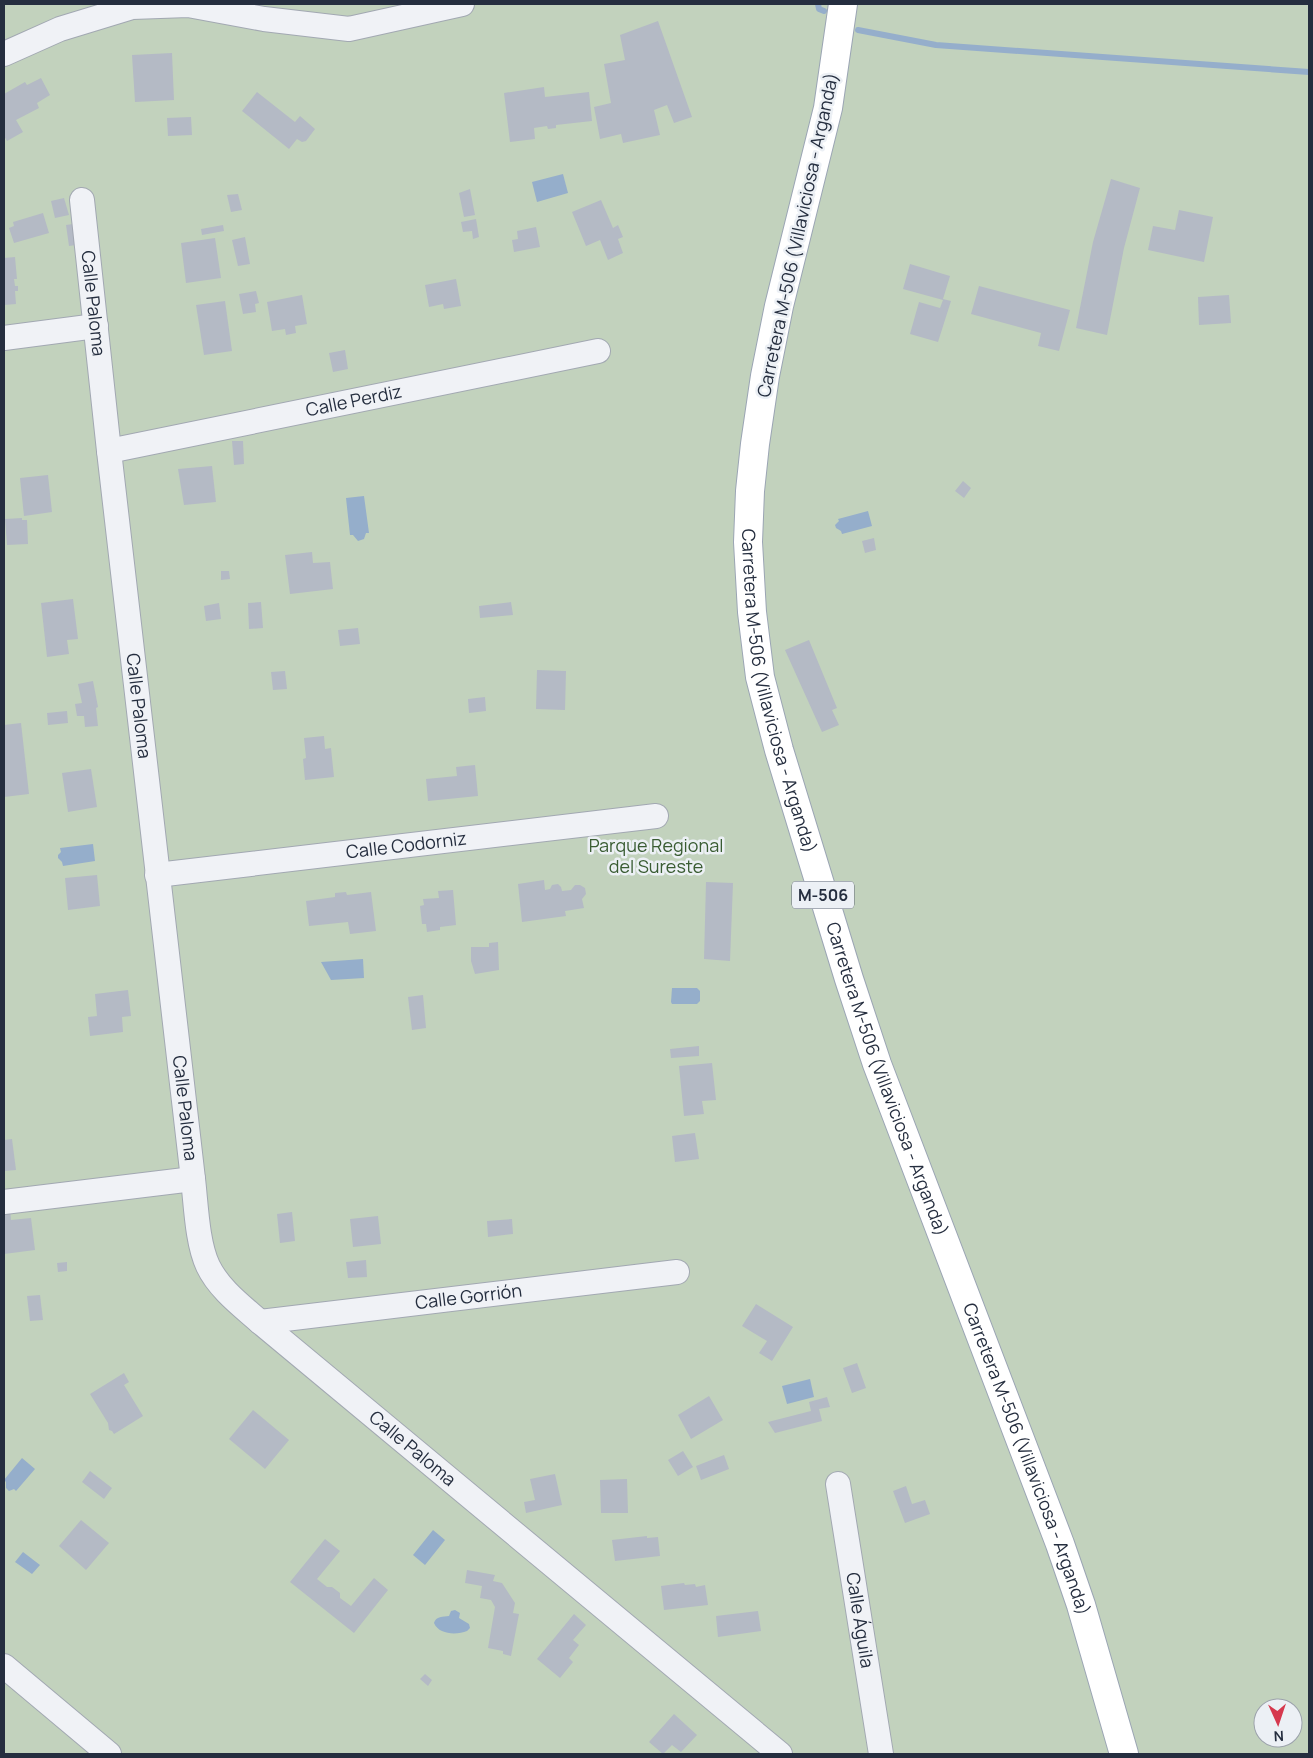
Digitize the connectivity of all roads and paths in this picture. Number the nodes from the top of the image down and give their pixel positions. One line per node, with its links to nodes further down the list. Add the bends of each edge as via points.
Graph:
1 (462, 4): 3 (street, via 349,29 264,19 188,5 132,7 60,29)
2 (843, 4): 20 (main road, Carretera M-506 (Villaviciosa - Arganda) / M-506, via 828,108 779,306 755,444 748,542 760,677 782,760 877,1064 1060,1544)
3 (4, 54)
4 (82, 200): 5 (street, Calle Paloma)
5 (96, 326): 6 (street); 8 (street, Calle Paloma)
6 (4, 338)
7 (598, 351): 8 (street, Calle Perdiz)
8 (109, 451): 10 (street, Calle Paloma)
9 (656, 816): 10 (street, Calle Codorniz)
10 (157, 875): 11 (street, Calle Paloma)
11 (193, 1179): 12 (street); 14 (street, Calle Paloma, via 203,1254 208,1268 234,1300)
12 (4, 1202)
13 (677, 1272): 14 (street, Calle Gorrión)
14 (260, 1322): 18 (street, Calle Paloma)
15 (838, 1484): 19 (street, Calle Águila)
16 (4, 1666): 17 (street)
17 (109, 1754)
18 (780, 1754)
19 (881, 1754)
20 (1124, 1754)

